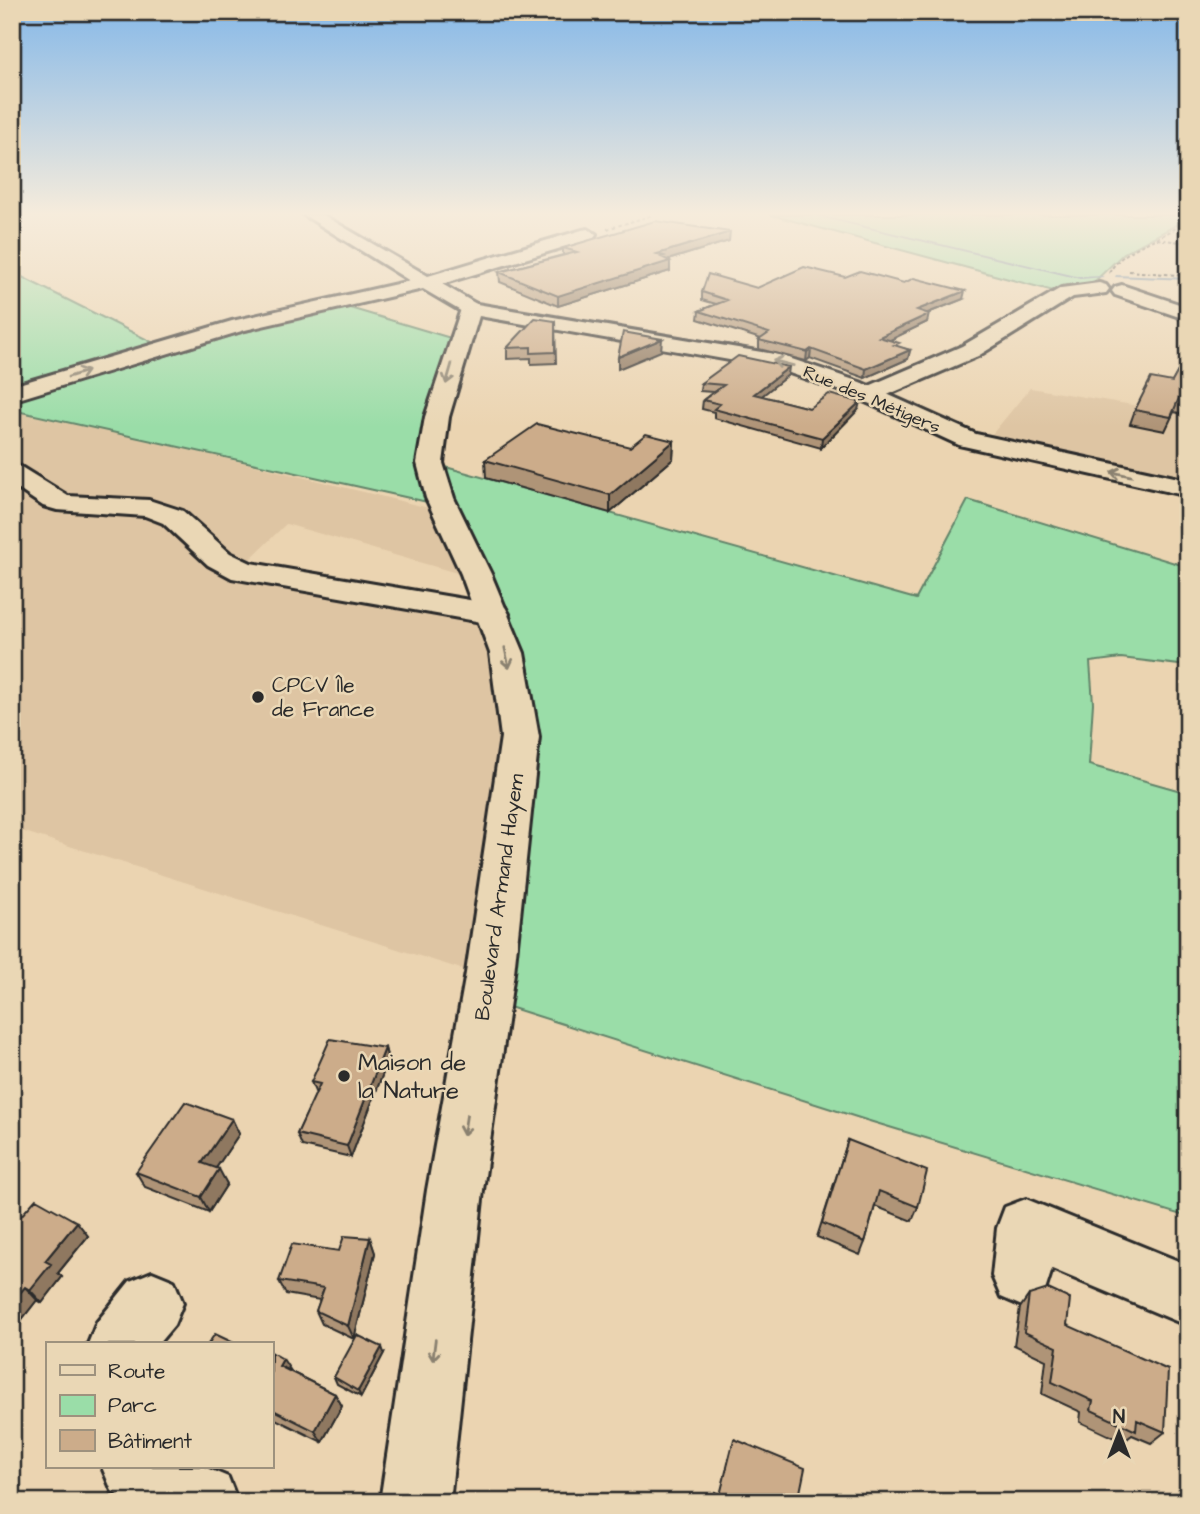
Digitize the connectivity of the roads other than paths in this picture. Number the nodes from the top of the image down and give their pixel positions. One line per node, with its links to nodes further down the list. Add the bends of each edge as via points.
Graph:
1 (417, 286): 7 (main road, one-way to 1, via 239,325)
2 (427, 286): 5 (main road, Rue des Métigers)
3 (1093, 286): 8 (main road, via 1068,292 970,351)
4 (1123, 286): 6 (main road)
5 (471, 309): 8 (main road, Rue des Métigers, one-way to 5, via 809,370 748,355); 11 (main road, Boulevard Armand Hayem, one-way to 11, via 437,417 430,463 440,498)
6 (1188, 314)
7 (12, 394)
8 (870, 394): 10 (main road, Rue des Métigers, one-way to 8, via 968,440)
9 (12, 473): 11 (main road, via 67,504 149,508 173,517 219,559 243,570)
10 (1188, 488)
11 (493, 614): 16 (main road, Boulevard Armand Hayem, one-way to 16, via 507,653 520,737)
12 (1022, 1276): 13 (main road, via 1026,1228)
13 (1188, 1296)
14 (137, 1468): 15 (main road)
15 (203, 1502)
16 (415, 1502)

